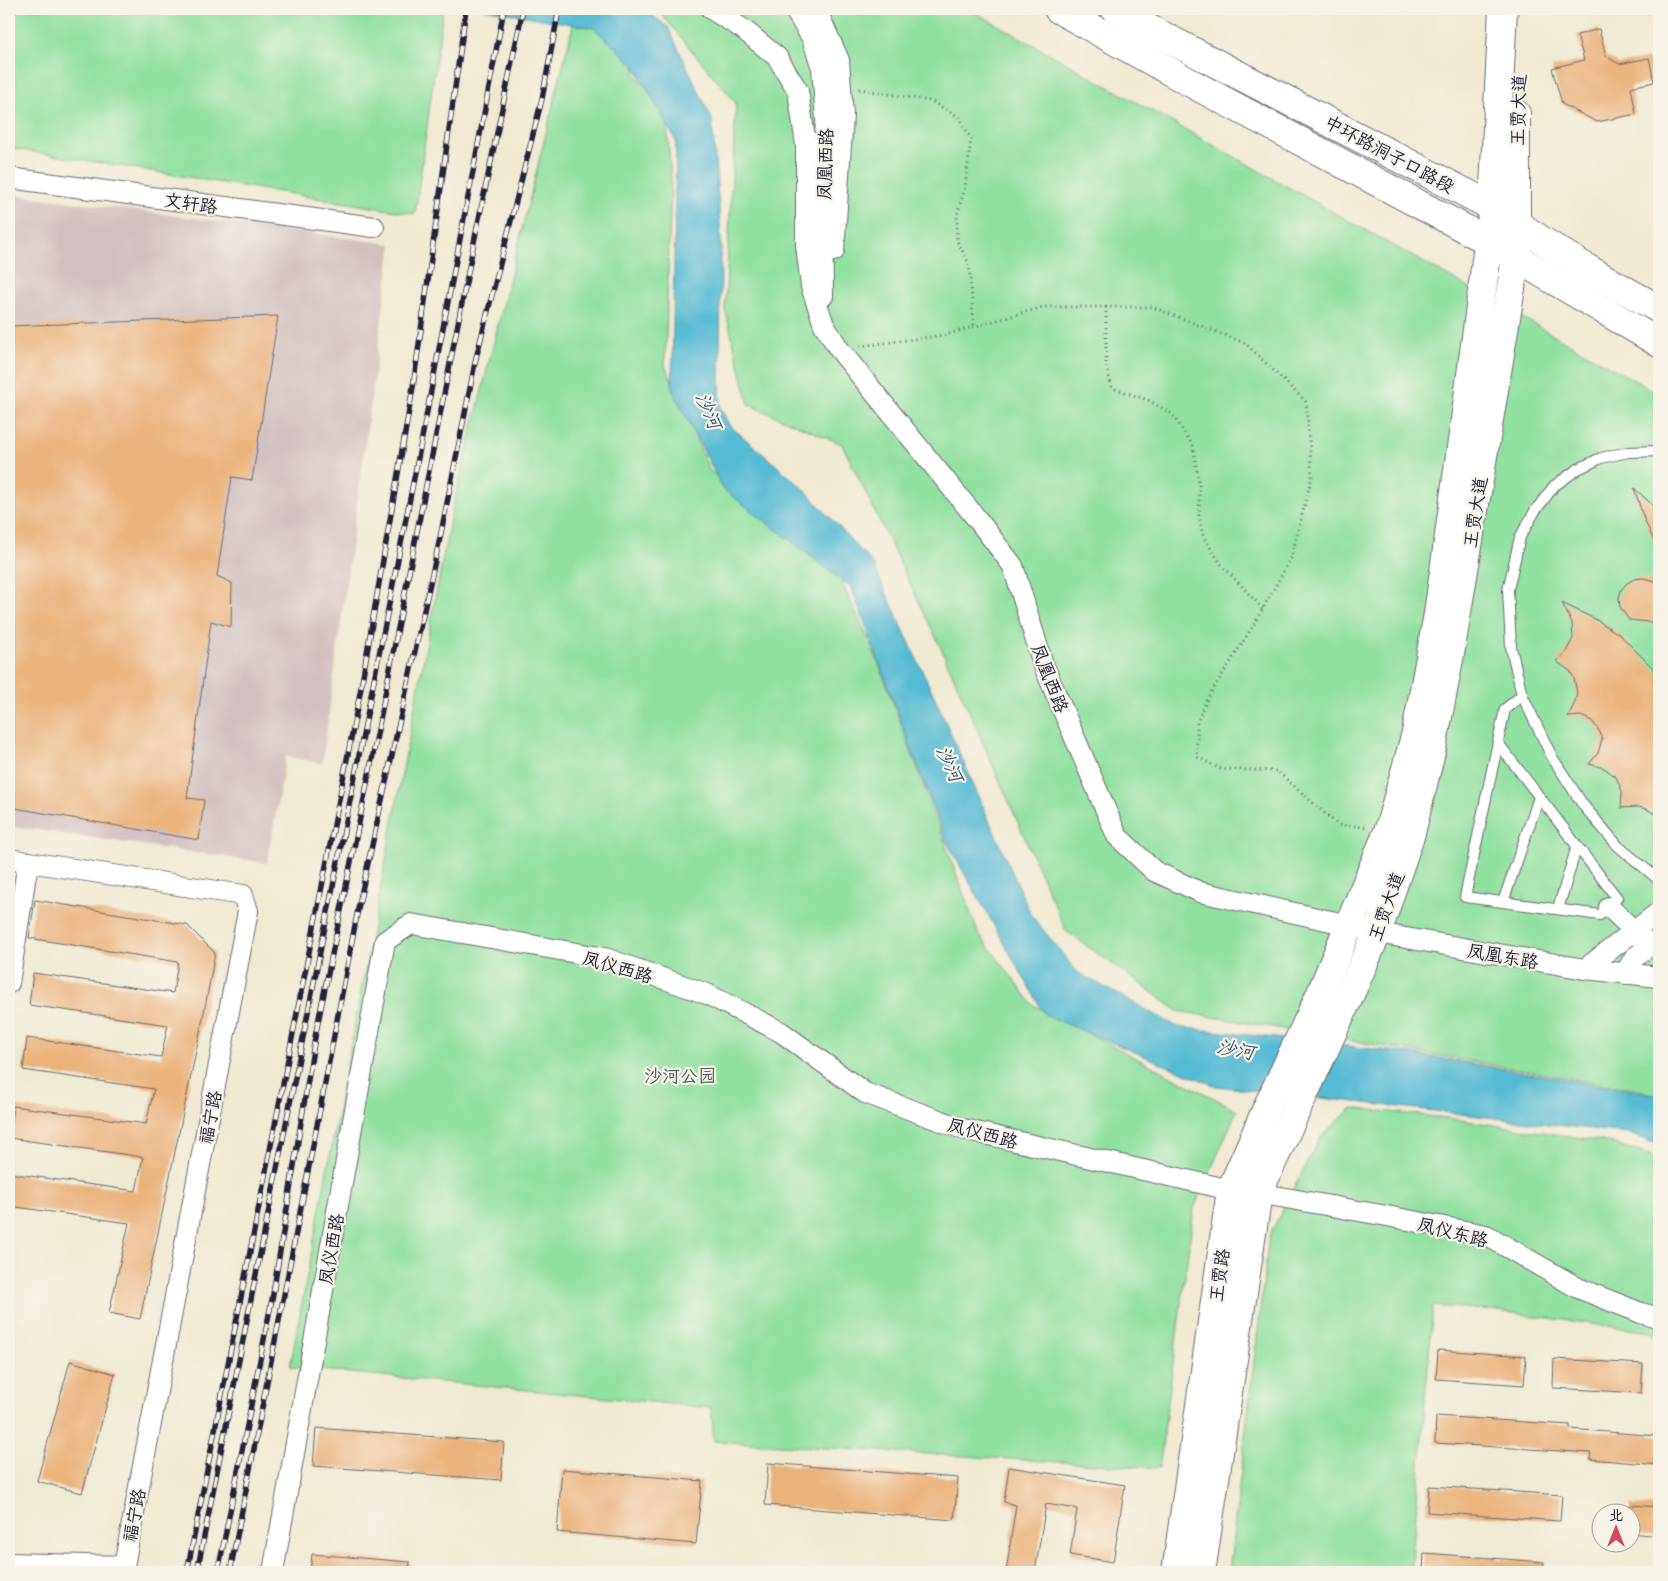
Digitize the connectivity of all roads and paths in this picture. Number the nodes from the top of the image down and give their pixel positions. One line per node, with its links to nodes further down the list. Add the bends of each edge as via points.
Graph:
1 (711, 9): 17 (street, 凤凰西路, via 743,28 777,57 798,91 806,145 806,245 811,286)
2 (794, 9): 17 (street, 凤凰西路, via 812,38 822,68 826,120 822,185)
3 (816, 9): 8 (street, 凤凰西路, via 839,60)
4 (1058, 9): 13 (main road, 中环路洞子口路段, via 1188,82)
5 (1115, 9): 10 (main road, 中环路洞子口路段)
6 (1503, 9): 10 (main road, 王贾大道)
7 (1521, 9): 11 (main road, 王贾大道, via 1515,129)
8 (841, 86): 17 (street, 凤凰西路, via 843,116 836,238); 18 (path, via 931,100 959,117 971,139 965,187 957,215 957,241 969,263)
9 (9, 178): 12 (street, 文轩路)
10 (1493, 207): 11 (main road, 中环路洞子口路段); 13 (main road, 王贾大道)
11 (1516, 224): 14 (main road, 王贾大道); 16 (main road, 中环路洞子口路段)
12 (374, 226)
13 (1488, 241): 14 (main road, 中环路洞子口路段); 26 (main road, 王贾大道, via 1438,614 1416,733)
14 (1516, 258): 19 (main road, 中环路洞子口路段); 36 (main road, 王贾大道, via 1432,748 1411,833)
15 (1106, 307): 18 (path, via 1044,307); 22 (path, via 1106,366 1112,388 1148,400 1172,414 1193,446 1203,536 1221,564); 22 (path, via 1152,307 1245,343 1306,402 1312,476 1291,558)
16 (1659, 309)
17 (824, 325): 20 (street, 凤凰西路)
18 (974, 327): 20 (path, via 945,335)
19 (1659, 343)
20 (839, 348): 34 (street, 凤凰西路, via 1013,566 1043,664 1117,836 1154,870 1200,892)
21 (1659, 451): 23 (lane, via 1628,452 1601,458 1578,469 1554,486 1520,537 1508,590 1511,647)
22 (1263, 609): 26 (path, via 1207,699 1197,722 1197,757 1221,769 1277,771 1338,825)
23 (1522, 696): 24 (lane, via 1505,709); 29 (lane, via 1552,757 1582,805 1618,846)
24 (1498, 743): 25 (lane); 30 (lane, via 1465,897)
25 (1539, 796): 27 (lane); 30 (lane)
26 (1389, 829): 34 (main road, 王贾大道)
27 (1577, 846): 31 (lane, via 1617,898); 32 (lane)
28 (18, 861): 41 (street); 48 (street, 福宁路, via 243,895 248,911)
29 (1659, 880)
30 (1503, 902): 32 (lane)
31 (1608, 907): 32 (lane, via 1600,915); 35 (street)
32 (1558, 909)
33 (1659, 912): 35 (street)
34 (1349, 925): 36 (street, 凤凰东路); 42 (main road, 王贾大道)
35 (1635, 931): 37 (street); 38 (street)
36 (1377, 932): 38 (street, 凤凰东路); 43 (main road, 王贾大道)
37 (1655, 942): 39 (street, via 1634,958)
38 (1586, 969): 39 (street, 凤凰东路)
39 (1625, 974): 40 (street, 凤凰东路)
40 (1659, 977)
41 (9, 983)
42 (1320, 994): 44 (main road, 王贾路)
43 (1348, 1000): 45 (main road, 王贾路)
44 (1231, 1190): 45 (street, 凤仪东路); 49 (street, 凤仪西路, via 972,1132 945,1123 865,1093 781,1032 708,994 605,958 411,924 385,941); 50 (main road, 王贾路)
45 (1258, 1192): 46 (street, 凤仪东路, via 1486,1235 1578,1288); 51 (main road, 王贾路)
46 (1659, 1318)
47 (9, 1563): 48 (street)
48 (124, 1569)
49 (273, 1572)
50 (1176, 1572)
51 (1201, 1572)

